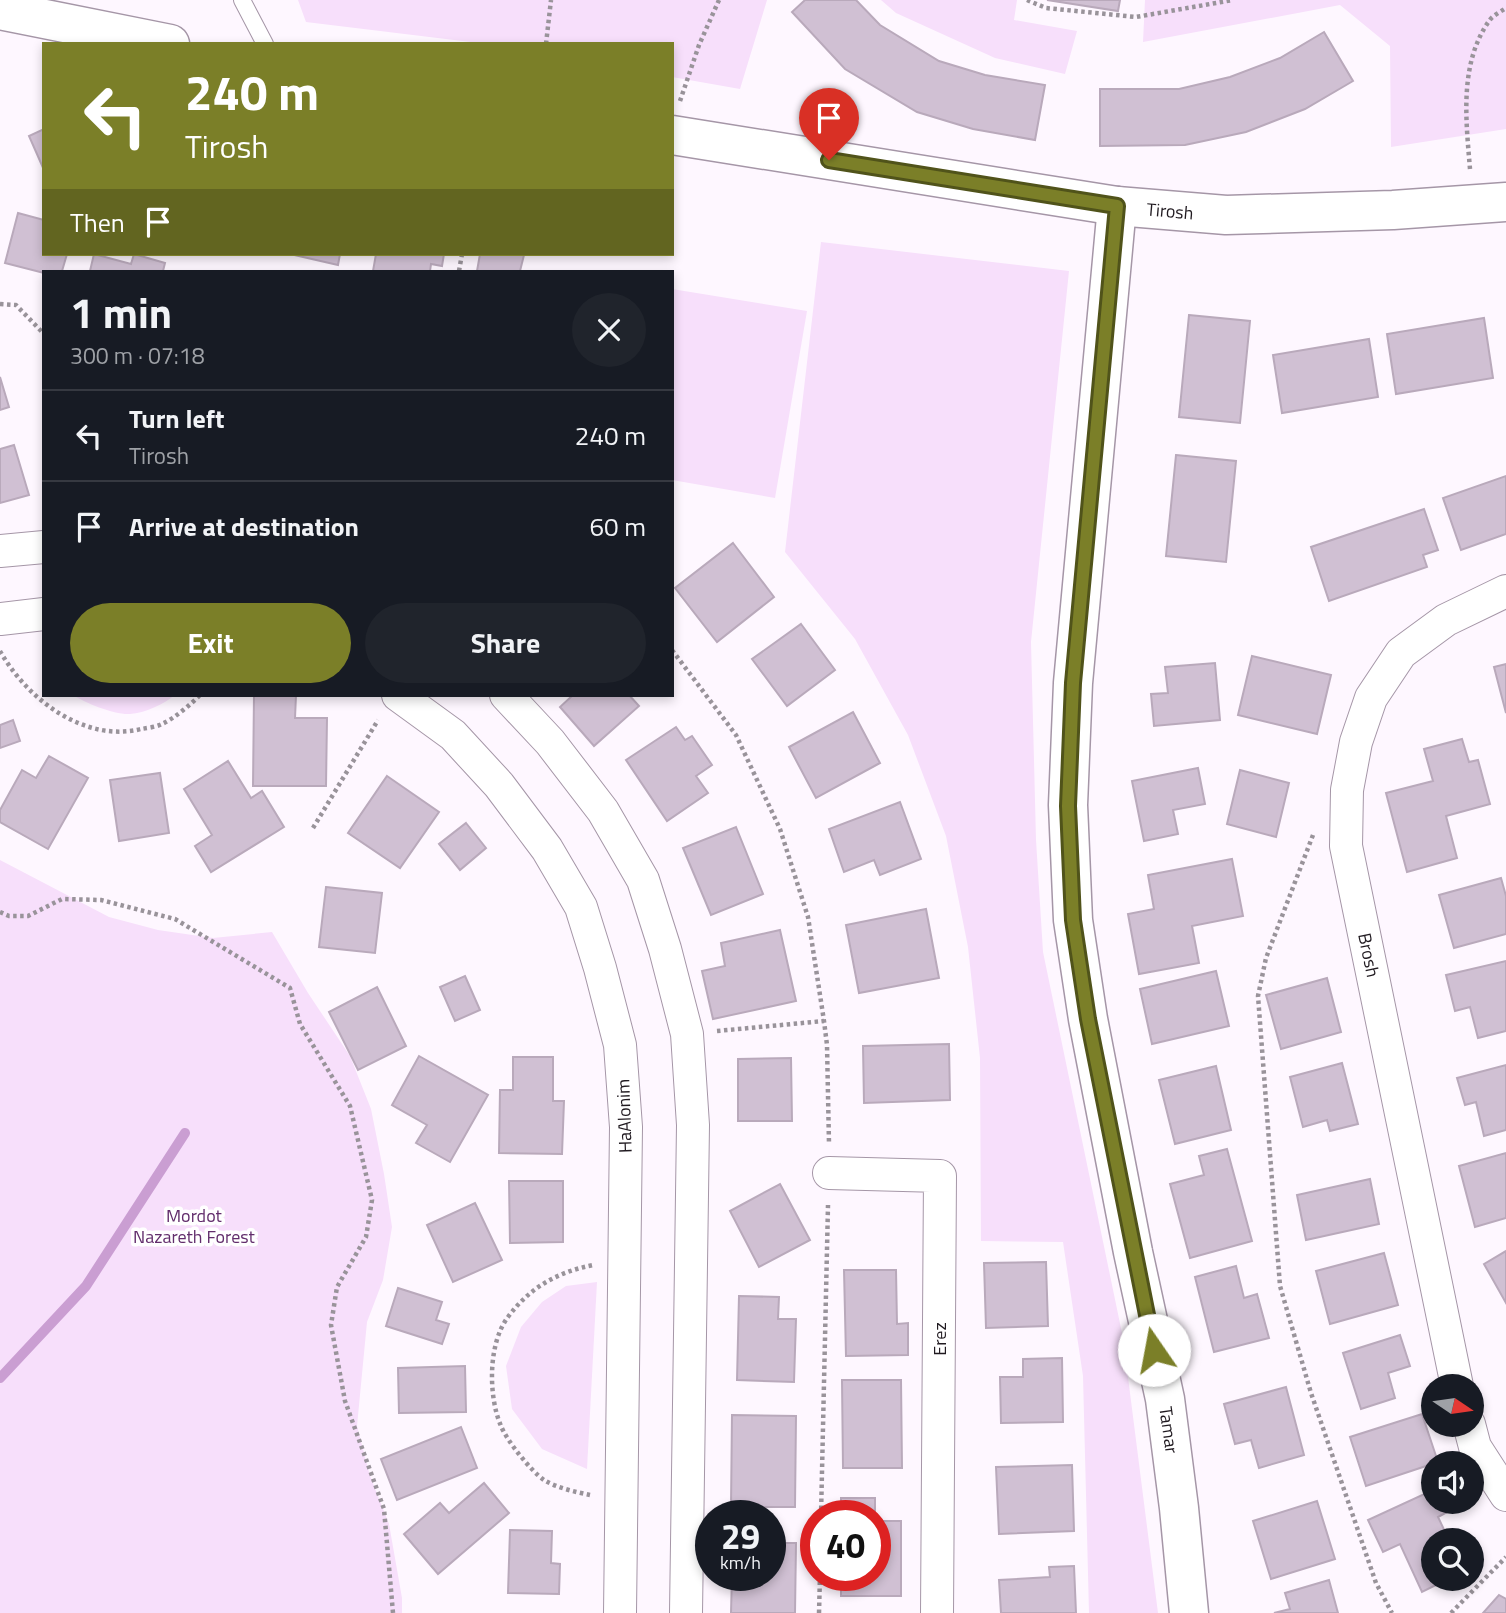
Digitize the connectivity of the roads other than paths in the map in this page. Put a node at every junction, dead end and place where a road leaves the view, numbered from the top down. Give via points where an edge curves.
1 (242, 0) edge
2 (0, 10) edge
3 (160, 42) edge
4 (264, 42) edge
5 (676, 118) edge
6 (1490, 203) edge
7 (1117, 206) junction
8 (42, 547) edge
9 (0, 551) edge
10 (1506, 591) edge
11 (42, 614) edge
12 (0, 619) edge
13 (508, 697) edge
14 (389, 706) edge
15 (829, 1173) road end
16 (1455, 1374) edge
17 (1472, 1437) edge
18 (1506, 1495) edge
19 (620, 1613) edge
20 (686, 1613) edge
21 (937, 1613) edge
22 (1189, 1613) edge

1 - 4 lane
2 - 3 street
5 - 7 street, Tirosh
6 - 7 street, Tirosh via 1226,215
7 - 22 street, Tamar via 1073,683 1068,806 1073,920 1088,1019 1165,1399
8 - 9 street
10 - 16 street, Brosh via 1446,620 1401,653 1371,698 1347,790 1346,846
11 - 12 street
13 - 20 street via 550,741 603,811 643,880 687,1034 693,1125
14 - 19 street, HaAlonim via 453,735 499,785 547,849 581,907 620,1045 626,1127
15 - 21 street, Erez via 940,1176
17 - 18 street

